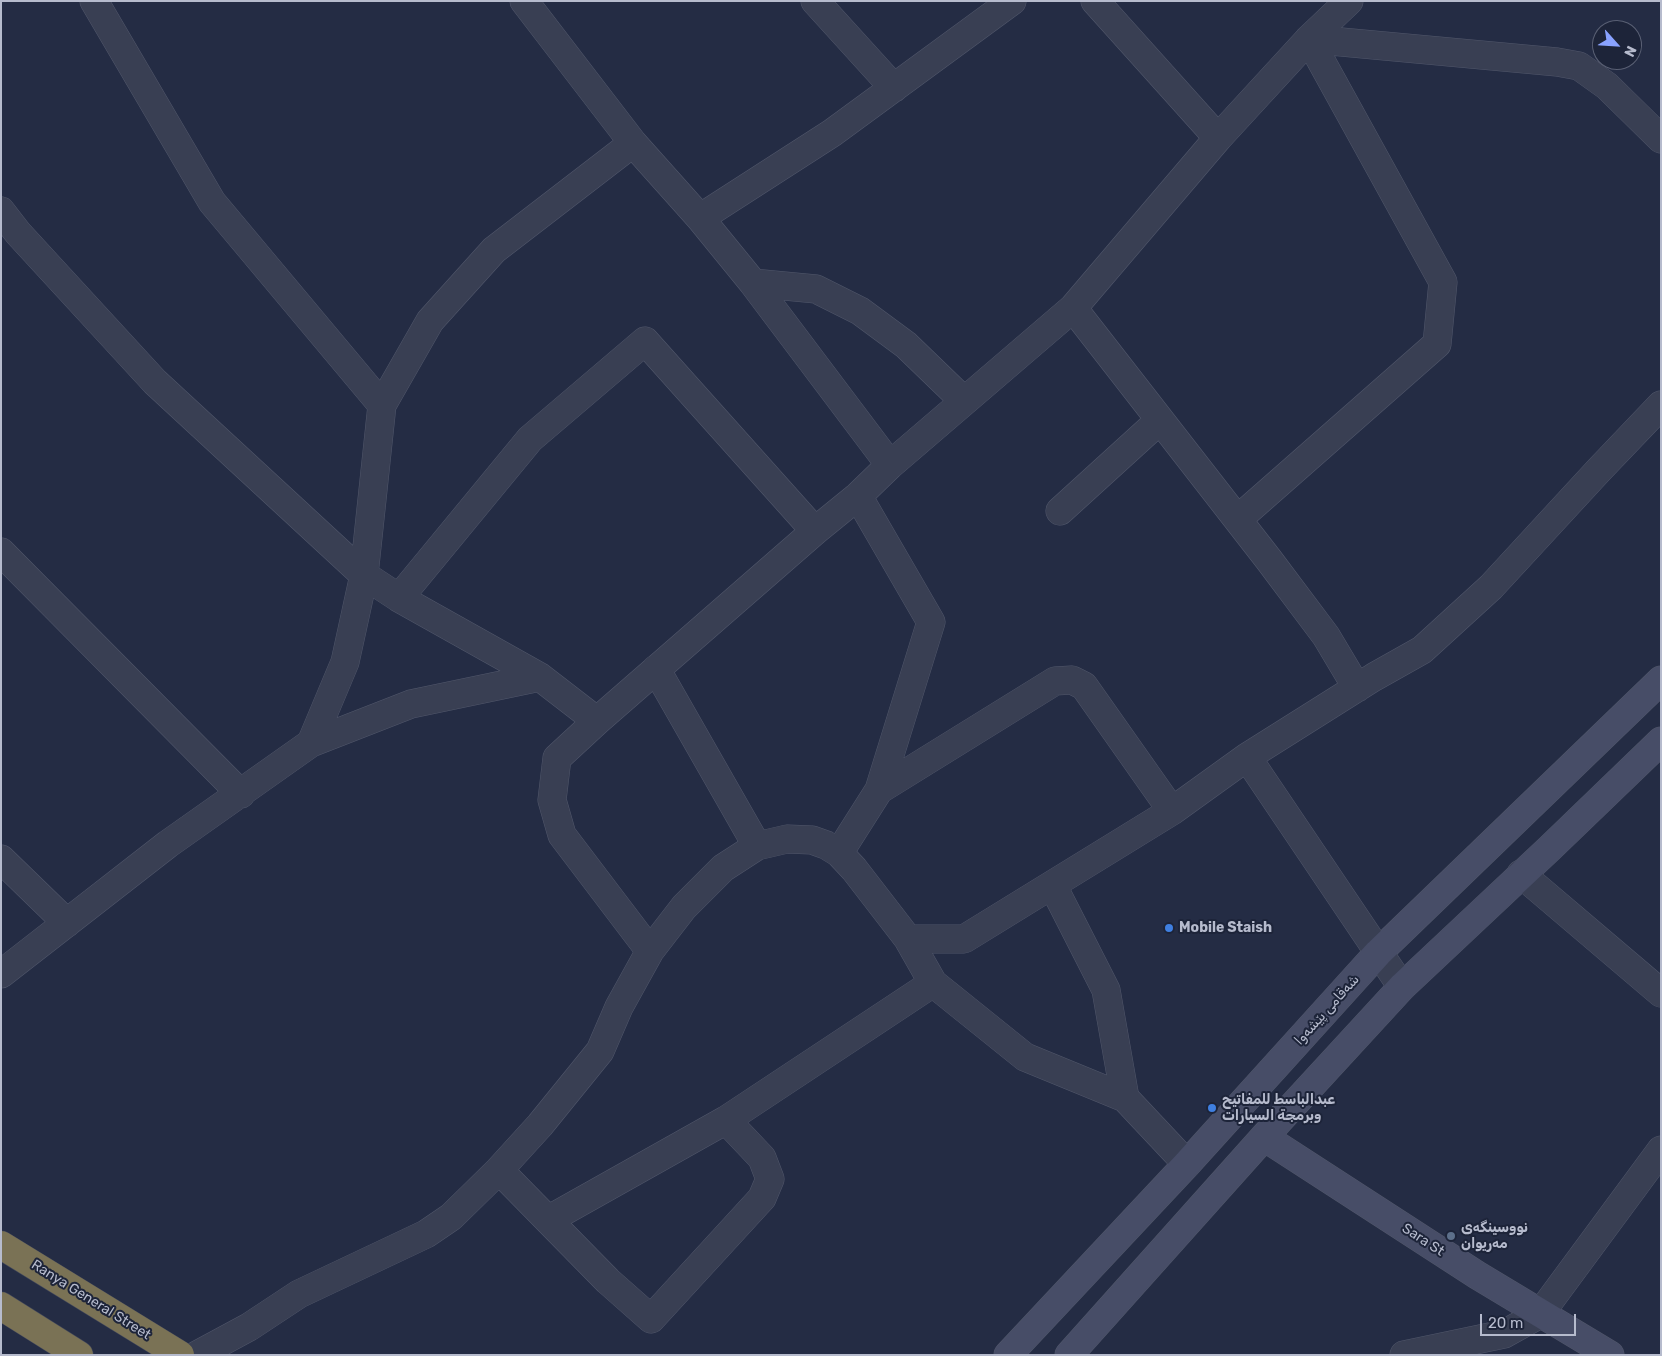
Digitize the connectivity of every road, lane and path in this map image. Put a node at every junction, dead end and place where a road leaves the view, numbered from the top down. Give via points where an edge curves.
1 (94, 1) edge
2 (524, 1) edge
3 (815, 1) edge
4 (1012, 1) edge
5 (1095, 1) edge
6 (1349, 1) edge
7 (1309, 39) junction
8 (894, 88) junction
9 (1218, 138) junction
10 (1661, 140) edge
11 (633, 143) junction
12 (1, 211) edge
13 (700, 218) junction
14 (753, 283) junction
15 (1073, 308) junction
16 (964, 402) junction
17 (1661, 405) edge
18 (382, 406) junction
19 (1160, 420) junction
20 (890, 465) junction
21 (858, 496) junction
22 (1060, 511) dead end
23 (1238, 519) junction
24 (815, 530) junction
25 (1, 552) edge
26 (364, 575) junction
27 (399, 598) junction
28 (656, 669) junction
29 (540, 677) junction
30 (1661, 680) edge
31 (1357, 688) junction
32 (597, 721) junction
33 (1661, 741) edge
34 (311, 742) junction
35 (1247, 757) junction
36 (879, 790) junction
37 (241, 794) junction
38 (1172, 811) junction
39 (757, 846) junction
40 (840, 853) junction
41 (1, 859) edge
42 (1521, 874) junction
43 (1052, 886) junction
44 (67, 923) junction
45 (908, 939) junction
46 (650, 951) junction
47 (1378, 953) junction
48 (1, 974) edge
49 (933, 983) junction
50 (1402, 987) junction
51 (1661, 993) edge
52 (1125, 1098) junction
53 (726, 1120) junction
54 (1264, 1137) junction
55 (1661, 1150) edge
56 (1187, 1164) junction
57 (499, 1170) junction
58 (548, 1220) junction
59 (1, 1245) edge
60 (1, 1306) edge
61 (1540, 1314) junction
62 (79, 1355) edge
63 (180, 1355) edge
64 (197, 1355) edge
65 (1008, 1355) edge
66 (1069, 1355) edge
67 (1404, 1355) edge
68 (1610, 1355) edge

1 - 18 street via 212,202
2 - 11 street
3 - 8 street
4 - 8 street
5 - 9 street
6 - 7 street
7 - 9 street
7 - 10 street via 1579,66 1608,86
7 - 23 street via 1443,282 1437,344
8 - 13 street via 832,133
9 - 15 street
11 - 13 street
11 - 18 street via 494,250 430,320
12 - 26 street via 155,382
13 - 14 street
14 - 16 street via 816,289 860,311 906,344
14 - 20 street
15 - 16 street
15 - 19 street
16 - 20 street
17 - 31 street via 1491,587 1422,650
18 - 26 street
19 - 22 street
19 - 23 street
20 - 21 street
21 - 24 street
21 - 36 street via 931,622
23 - 31 street via 1326,636
24 - 27 street via 645,341 530,439
24 - 28 street
25 - 37 street
26 - 27 street
26 - 34 street via 345,662
27 - 29 street
28 - 32 street
28 - 39 street
29 - 32 street
29 - 34 street via 411,704
30 - 47 main road, شەقامی پێشەوا
31 - 35 street
32 - 46 street via 557,758 552,800 562,835
33 - 42 main road
34 - 37 street
35 - 38 street
35 - 47 street
36 - 38 street via 1055,681 1072,680 1084,686
36 - 40 street
37 - 44 street via 168,844
38 - 43 street
39 - 40 street via 787,839 812,840
39 - 46 street via 724,868 684,907
40 - 45 street
41 - 44 street
42 - 50 main road
42 - 51 street
43 - 45 street via 964,939
43 - 52 street via 1106,990
44 - 48 street
45 - 49 street
46 - 57 street via 619,1007 600,1052
47 - 50 street
47 - 56 main road, شەقامی پێشەوا
49 - 52 street via 1025,1056
49 - 53 street
50 - 54 main road
52 - 56 street
53 - 58 street
53 - 58 street via 762,1158 770,1179 762,1198 651,1319
54 - 61 main road, Sara St
54 - 66 main road
55 - 61 street
56 - 65 main road, شەقامی پێشەوا
57 - 58 street
57 - 64 street via 451,1217 426,1234 299,1294
59 - 63 highway, Ranya General Street
60 - 62 highway
61 - 67 street via 1504,1334
61 - 68 main road, Sara St

